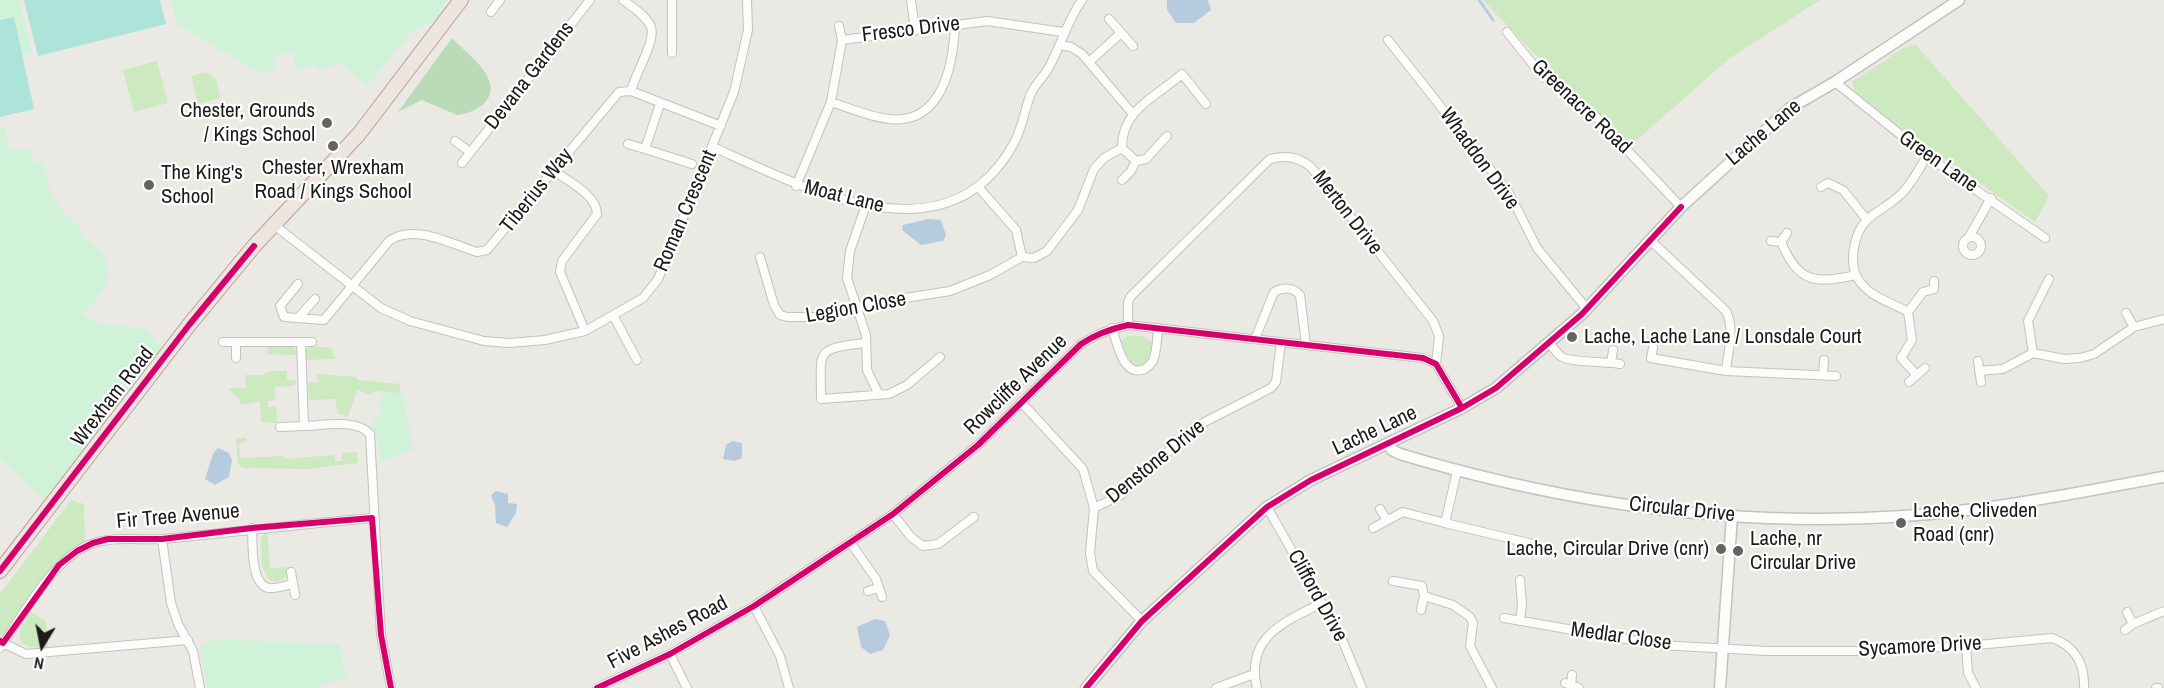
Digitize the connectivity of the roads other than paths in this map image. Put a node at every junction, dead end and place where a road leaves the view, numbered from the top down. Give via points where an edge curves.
1 (461, 0) edge
2 (500, 0) edge
3 (590, 0) edge
4 (623, 0) edge
5 (672, 0) edge
6 (747, 0) edge
7 (911, 0) edge
8 (1082, 0) edge
9 (1959, 0) edge
10 (491, 12) dead end
11 (1109, 19) dead end
12 (838, 26) dead end
13 (955, 26) junction
14 (915, 29) junction
15 (1063, 32) junction
16 (1507, 32) dead end
17 (1121, 33) junction
18 (842, 40) junction
19 (1388, 40) dead end
20 (1060, 45) junction
21 (1133, 46) dead end
22 (672, 53) dead end
23 (1089, 62) junction
24 (1835, 82) junction
25 (631, 91) junction
26 (831, 102) junction
27 (660, 104) junction
28 (1206, 104) dead end
29 (1132, 113) junction
30 (721, 126) junction
31 (1167, 136) dead end
32 (455, 141) dead end
33 (628, 144) dead end
34 (712, 147) junction
35 (1122, 148) junction
36 (645, 149) junction
37 (470, 152) junction
38 (1927, 156) junction
39 (1136, 161) junction
40 (462, 162) dead end
41 (692, 164) dead end
42 (554, 171) junction
43 (1122, 180) dead end
44 (1826, 182) dead end
45 (796, 186) junction
46 (979, 188) junction
47 (1991, 198) junction
48 (866, 205) junction
49 (1681, 207) junction
50 (1868, 220) junction
51 (274, 225) junction
52 (1787, 233) dead end
53 (1969, 237) dead end
54 (2045, 238) dead end
55 (1651, 241) junction
56 (1771, 241) dead end
57 (1781, 242) junction
58 (760, 257) dead end
59 (1022, 257) junction
60 (1856, 275) junction
61 (2049, 279) dead end
62 (298, 284) dead end
63 (353, 285) junction
64 (2035, 285) dead end
65 (2044, 289) junction
66 (315, 298) dead end
67 (1938, 298) dead end
68 (857, 307) junction
69 (1587, 309) junction
70 (1908, 312) junction
71 (2126, 313) dead end
72 (614, 317) junction
73 (298, 318) junction
74 (2164, 319) edge
75 (1128, 325) junction
76 (2134, 327) junction
77 (1112, 328) junction
78 (1158, 328) junction
79 (585, 331) junction
80 (1255, 339) junction
81 (223, 342) dead end
82 (236, 342) junction
83 (301, 342) junction
84 (312, 342) dead end
85 (866, 342) junction
86 (1281, 342) junction
87 (1549, 343) junction
88 (1306, 345) junction
89 (1653, 348) dead end
90 (1613, 350) dead end
91 (2033, 352) junction
92 (940, 357) dead end
93 (236, 358) dead end
94 (637, 360) dead end
95 (1824, 360) dead end
96 (1436, 364) junction
97 (1925, 368) dead end
98 (1726, 371) junction
99 (1823, 375) junction
100 (1917, 375) junction
101 (1836, 376) dead end
102 (1909, 382) dead end
103 (1981, 382) dead end
104 (878, 393) junction
105 (1021, 402) junction
106 (1461, 408) junction
107 (304, 426) junction
108 (280, 427) dead end
109 (1388, 443) junction
110 (1457, 471) junction
111 (2164, 477) edge
112 (1267, 507) junction
113 (1094, 508) junction
114 (1380, 509) dead end
115 (893, 514) junction
116 (1732, 516) junction
117 (974, 517) dead end
118 (372, 518) junction
119 (1386, 520) junction
120 (1445, 523) junction
121 (252, 528) junction
122 (1373, 528) dead end
123 (162, 539) junction
124 (850, 542) junction
125 (1537, 545) dead end
126 (0, 571) edge
127 (291, 572) dead end
128 (1520, 580) dead end
129 (1393, 581) dead end
130 (293, 584) junction
131 (868, 591) dead end
132 (295, 595) dead end
133 (1424, 596) junction
134 (1322, 603) junction
135 (754, 606) junction
136 (1422, 610) dead end
137 (2164, 611) edge
138 (2127, 612) dead end
139 (1504, 618) dead end
140 (1142, 621) junction
141 (1520, 621) junction
142 (2133, 624) junction
143 (2125, 630) dead end
144 (188, 640) junction
145 (2, 645) edge
146 (1966, 646) junction
147 (1723, 648) junction
148 (670, 654) junction
149 (1254, 674) junction
150 (1572, 675) dead end
151 (1571, 686) edge
152 (200, 688) edge
153 (392, 688) edge
154 (597, 688) edge
155 (687, 688) edge
156 (789, 688) edge
157 (1086, 688) edge
158 (1216, 688) edge
159 (1257, 688) edge
160 (1362, 688) edge
161 (1492, 688) edge
162 (1720, 688) edge
163 (1976, 688) edge
164 (2084, 688) edge

1 - 51 highway, Wrexham Road via 359,134
2 - 10 street
3 - 37 street, Devana Gardens
4 - 25 street via 652,28
5 - 22 street
6 - 30 street, Roman Crescent via 748,30 734,92
7 - 14 street
8 - 15 street
9 - 24 street, Lache Lane
11 - 17 street
12 - 18 street
13 - 14 street, Fresco Drive
13 - 15 street, Fresco Drive via 987,21
13 - 26 street via 946,80 936,102 923,111 912,117 887,119
14 - 18 street, Fresco Drive
15 - 20 street
16 - 49 street, Greenacre Road via 1539,72 1595,116
17 - 21 street
17 - 23 street
18 - 26 street, Fresco Drive
19 - 69 street, Whaddon Drive via 1509,192 1538,248
20 - 23 street via 1071,47
20 - 46 street via 1031,93 1015,143
23 - 29 street
24 - 38 street, Green Lane
24 - 49 street, Lache Lane via 1790,108
25 - 27 street
25 - 42 street, Tiberius Way via 614,96
26 - 45 street, Fresco Drive
27 - 30 street
27 - 36 street
28 - 29 street via 1182,74
29 - 35 street via 1123,129
30 - 34 street, Roman Crescent
31 - 39 street via 1146,159
32 - 37 street
33 - 36 street
34 - 45 street, Moat Lane
34 - 72 street, Roman Crescent via 658,279 643,298
35 - 39 street
35 - 59 street, Legion Close via 1094,169 1078,210 1054,243 1034,258
36 - 41 street
37 - 40 street, Devana Gardens
38 - 47 street, Green Lane
38 - 50 street via 1905,190
39 - 43 street
42 - 63 street, Tiberius Way via 487,250 477,252 412,233 398,234
42 - 79 street via 597,206 597,214 562,261 560,272
44 - 50 street via 1843,190
45 - 48 street, Moat Lane
46 - 48 street, Moat Lane via 921,210
46 - 59 street via 1016,230
47 - 53 street
47 - 54 street, Green Lane
48 - 68 street via 847,264 849,289
49 - 55 street, Lache Lane
50 - 60 street via 1854,249
51 - 63 street, Roman Crescent
51 - 126 highway, Wrexham Road via 189,325
52 - 57 street
55 - 69 street, Lache Lane
55 - 98 street via 1726,311 1731,331
56 - 57 street
57 - 60 street via 1804,276 1828,281
58 - 68 street, Legion Close via 780,315 796,319 816,317
59 - 68 street, Legion Close via 950,291
60 - 70 street via 1870,292
61 - 65 street
62 - 73 street via 280,306 284,317
63 - 73 street via 324,320
63 - 79 street, Roman Crescent via 381,308 410,321 484,341 545,340
64 - 65 street
65 - 91 street via 2028,321
66 - 73 street
67 - 70 street via 1934,285 1923,292
68 - 85 street
69 - 87 street, Lache Lane
70 - 100 street via 1912,340 1899,360
71 - 76 street
72 - 79 street, Roman Crescent
72 - 94 street
74 - 76 street
75 - 77 street, Rowcliffe Avenue
75 - 78 street, Rowcliffe Avenue
75 - 96 street, Merton Drive via 1131,296 1270,159 1292,157 1311,167 1432,321 1438,336
76 - 91 street via 2094,354 2080,358 2064,359
77 - 78 street via 1125,363 1138,371 1154,359
77 - 105 street, Rowcliffe Avenue via 1081,344
78 - 80 street, Rowcliffe Avenue
80 - 86 street, Rowcliffe Avenue
80 - 88 street via 1268,301 1274,292 1287,288 1300,295
81 - 82 street
82 - 83 street
82 - 93 street
83 - 84 street
83 - 107 street
85 - 104 street via 867,370
85 - 104 street via 825,351 821,358 821,399
86 - 88 street, Rowcliffe Avenue
86 - 113 street, Denstone Drive via 1276,382 1271,388 1195,427 1121,495
87 - 90 street via 1561,357 1571,361 1616,363
87 - 106 street, Lache Lane via 1496,388
88 - 96 street, Rowcliffe Avenue via 1423,358
89 - 98 street via 1651,358
91 - 103 street via 2002,369 1979,366
92 - 104 street via 907,385 889,394
95 - 99 street
96 - 106 street
97 - 100 street
98 - 99 street
99 - 101 street
100 - 102 street
105 - 113 street via 1083,469
105 - 115 street, Rowcliffe Avenue via 978,445
106 - 109 street, Lache Lane
107 - 108 street
107 - 118 street via 347,425 370,434
109 - 110 street, Circular Drive via 1400,454
109 - 112 street, Lache Lane via 1311,480
110 - 116 street, Circular Drive via 1582,499
110 - 120 street
111 - 116 street, Circular Drive via 1976,509 1879,517
112 - 134 street, Clifford Drive
112 - 140 street, Lache Lane
113 - 140 street via 1090,554 1093,570
114 - 119 street
115 - 117 street via 923,546 938,544
115 - 124 street, Rowcliffe Avenue
116 - 147 street
118 - 121 street, Fir Tree Avenue
118 - 153 street via 381,634
119 - 120 street via 1403,513
119 - 122 street
120 - 125 street
121 - 123 street, Fir Tree Avenue
121 - 130 street via 255,574 261,584 269,588
123 - 144 street via 171,603
123 - 145 street, Fir Tree Avenue via 108,539 77,551 59,565
124 - 131 street via 880,592
124 - 135 street, Rowcliffe Avenue
127 - 130 street
128 - 141 street
129 - 133 street via 1422,586
130 - 132 street
133 - 136 street
133 - 161 street via 1453,605 1470,617 1470,646
134 - 149 street via 1268,634 1257,655
134 - 160 street, Clifford Drive
135 - 148 street, Five Ashes Road
135 - 156 street via 780,656
137 - 142 street
138 - 142 street
139 - 141 street, Medlar Close
140 - 157 street, Lache Lane
141 - 147 street, Medlar Close via 1660,645
142 - 143 street
144 - 145 street via 26,654
144 - 152 street
146 - 147 street, Sycamore Drive via 1822,651
146 - 163 street via 1968,673
146 - 164 street, Sycamore Drive via 2040,638 2058,640 2080,662
147 - 162 street
148 - 154 street, Five Ashes Road
148 - 155 street
149 - 158 street
149 - 159 street
150 - 151 street

